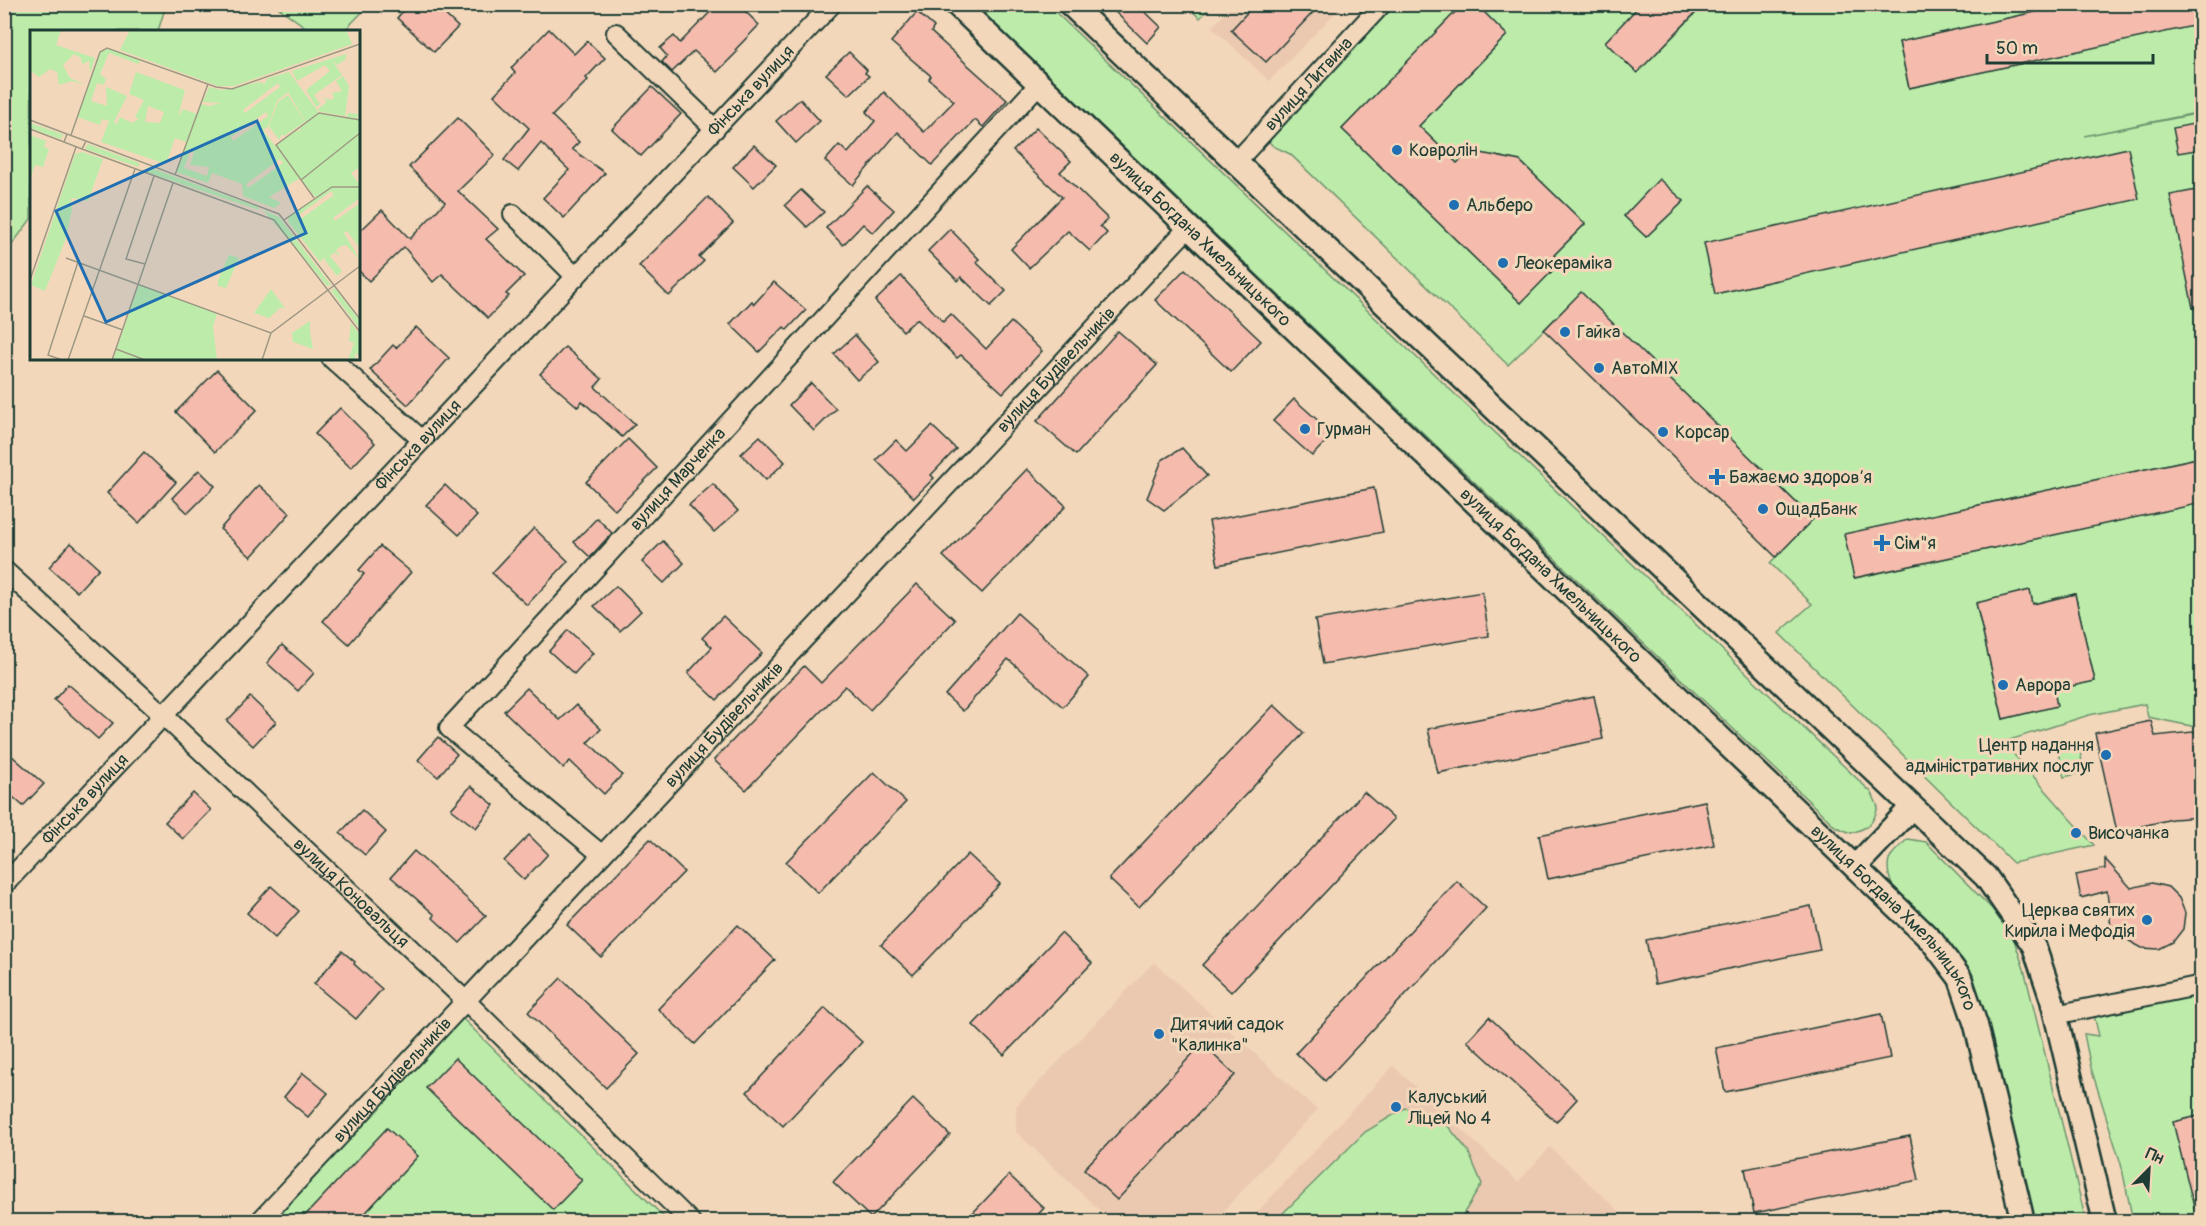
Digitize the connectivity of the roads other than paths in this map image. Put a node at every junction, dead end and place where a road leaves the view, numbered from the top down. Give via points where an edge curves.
1 (832, 4) edge
2 (956, 4) edge
3 (1070, 4) edge
4 (1382, 4) edge
5 (616, 33) dead end
6 (1039, 84) junction
7 (715, 129) junction
8 (1235, 163) junction
9 (513, 214) dead end
10 (1189, 228) junction
11 (576, 277) junction
12 (333, 360) edge
13 (422, 440) junction
14 (4, 570) edge
15 (163, 715) junction
16 (1912, 807) junction
17 (602, 855) junction
18 (1855, 867) junction
19 (4, 885) edge
20 (2202, 985) edge
21 (466, 1001) junction
22 (2055, 1015) junction
23 (259, 1221) edge
24 (691, 1221) edge
25 (2023, 1221) edge
26 (2105, 1221) edge

1 - 7 street, Фінська вулиця
2 - 6 street, вулиця Богдана Хмельницького
3 - 8 street
4 - 8 street, вулиця Литвина
5 - 7 street
6 - 10 street, вулиця Богдана Хмельницького
6 - 17 street, вулиця Марченка via 449,728
7 - 11 street, Фінська вулиця
8 - 16 street
9 - 11 street
10 - 17 street, вулиця Будівельників
10 - 18 street, вулиця Богдана Хмельницького
11 - 13 street, Фінська вулиця
12 - 13 street
13 - 15 street, Фінська вулиця
14 - 15 street, вулиця Коновальця
15 - 19 street, Фінська вулиця
15 - 21 street, вулиця Коновальця
16 - 18 street
16 - 22 street via 1986,877 2034,946
17 - 21 street, вулиця Будівельників
18 - 25 street, вулиця Богдана Хмельницького via 1932,941 1960,978 1976,1025
20 - 22 street
21 - 23 street, вулиця Будівельників
21 - 24 street, вулиця Коновальця
22 - 26 street

